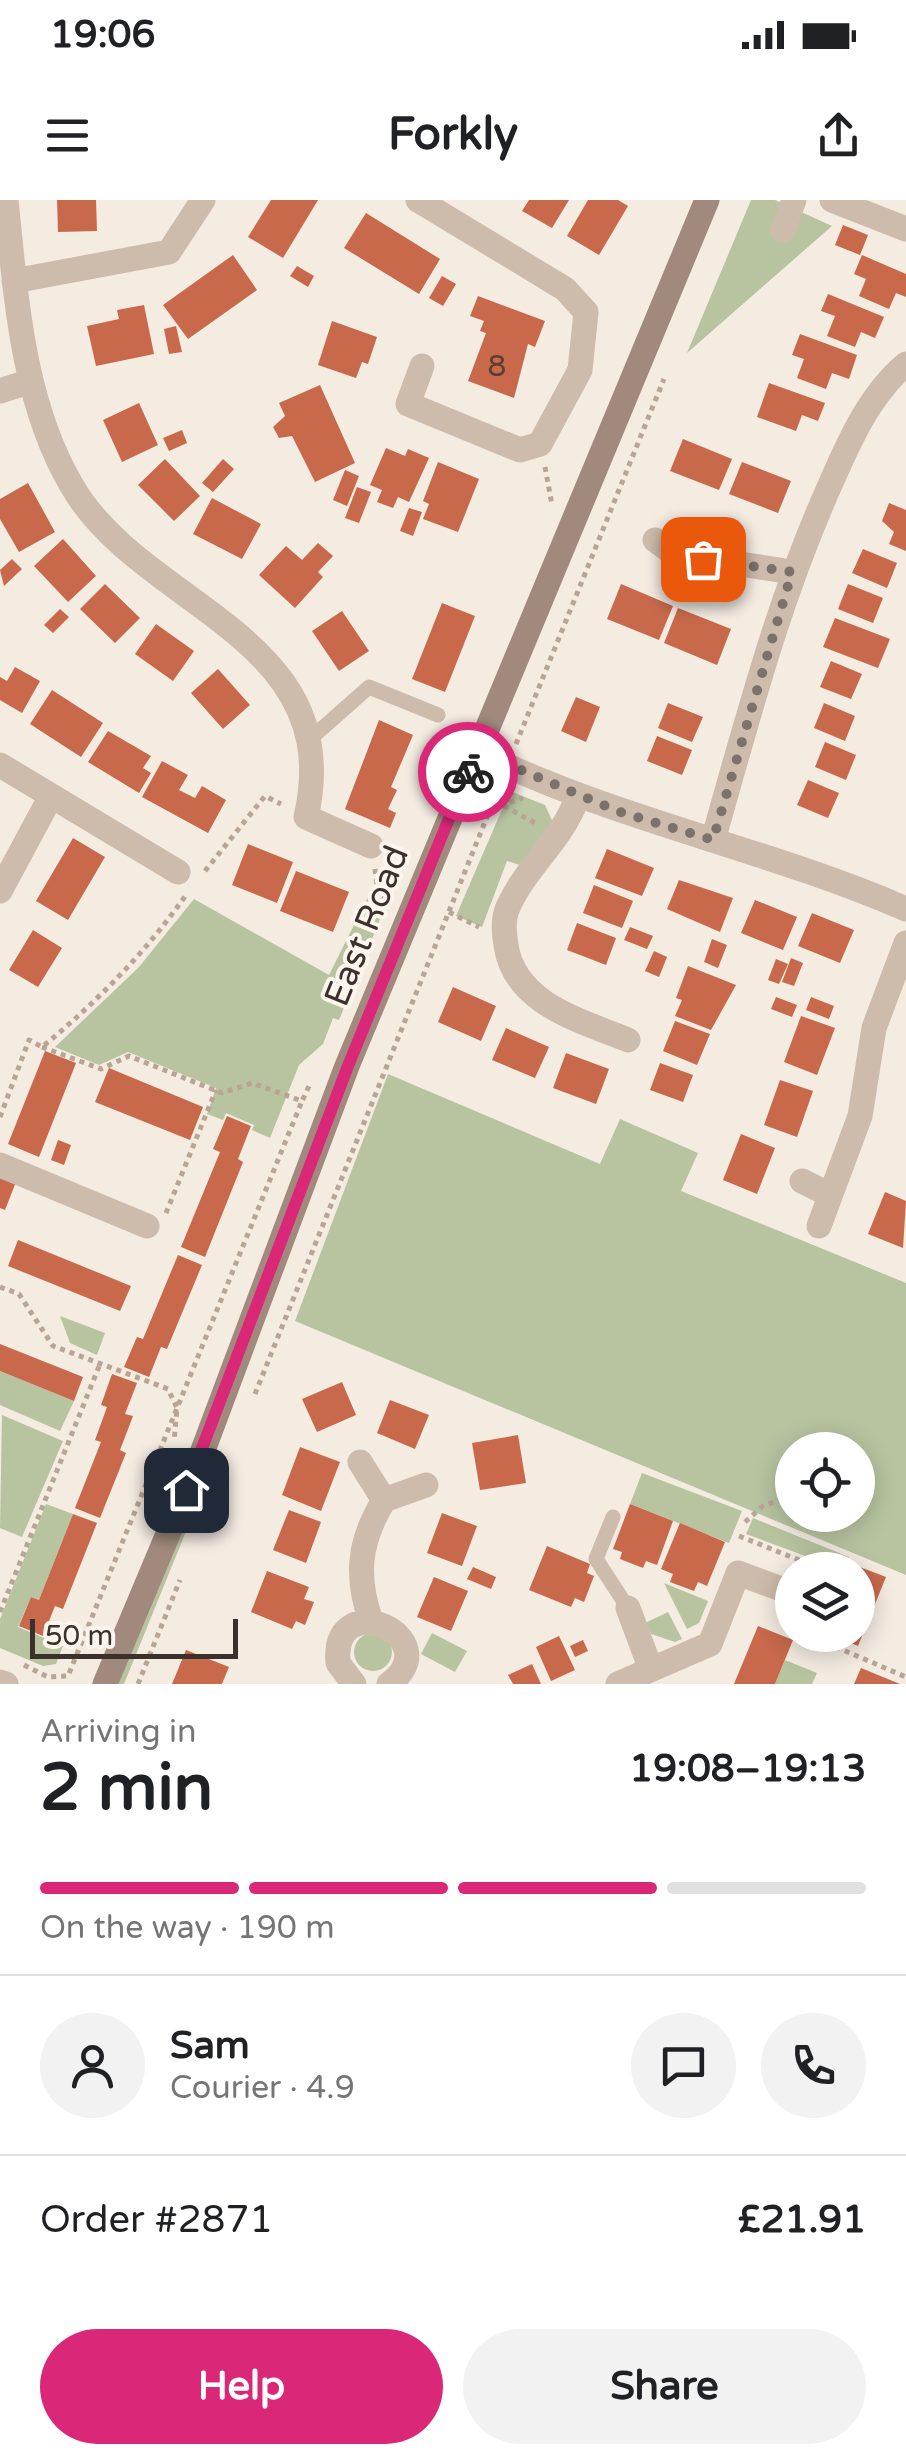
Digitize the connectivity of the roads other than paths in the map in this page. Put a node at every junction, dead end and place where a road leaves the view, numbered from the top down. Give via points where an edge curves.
1 (6, 200) edge
2 (203, 200) edge
3 (418, 200) edge
4 (707, 200) edge
5 (794, 200) edge
6 (832, 200) edge
7 (782, 230) dead end
8 (906, 230) edge
9 (14, 282) junction
10 (906, 364) edge
11 (422, 366) dead end
12 (30, 381) junction
13 (0, 391) edge
14 (655, 540) dead end
15 (792, 572) junction
16 (438, 715) dead end
17 (309, 740) junction
18 (476, 751) junction
19 (0, 765) edge
20 (51, 796) junction
21 (578, 796) junction
22 (713, 840) junction
23 (372, 846) road end
24 (192, 877) road end
25 (0, 890) edge
26 (906, 909) edge
27 (906, 942) edge
28 (628, 1040) dead end
29 (0, 1165) edge
30 (802, 1181) dead end
31 (830, 1196) junction
32 (147, 1226) road end
33 (819, 1226) dead end
34 (360, 1462) dead end
35 (426, 1485) dead end
36 (384, 1500) junction
37 (613, 1517) dead end
38 (775, 1587) edge
39 (628, 1608) joint
40 (372, 1621) junction
41 (650, 1667) junction
42 (396, 1677) edge
43 (348, 1683) edge
44 (105, 1684) edge
45 (425, 1684) edge
46 (618, 1684) edge

1 - 9 street
2 - 9 street via 169,252
3 - 11 street via 565,289 586,312 580,370 540,444 520,450 408,404
4 - 18 street, East Road
5 - 7 street
6 - 8 street
9 - 12 street
10 - 15 street via 866,409
12 - 13 street
12 - 17 street via 72,488 120,545 261,654 306,722
14 - 15 street via 674,554
15 - 22 street
16 - 17 lane via 368,687
17 - 23 street via 315,777 306,817
18 - 21 street
18 - 44 street, East Road
19 - 20 street
20 - 24 street
20 - 25 street
21 - 22 street
21 - 28 street via 567,828 506,910 508,959 525,989
22 - 26 street
27 - 31 street via 874,1028 860,1116
29 - 32 street
30 - 31 street
31 - 33 street
34 - 36 street
35 - 36 street
36 - 40 street via 366,1528 361,1556 360,1591
37 - 39 lane via 596,1558
38 - 41 street via 738,1573 710,1644
39 - 41 street
40 - 42 street via 401,1638 406,1660
40 - 43 street via 352,1627 340,1642 338,1663
41 - 46 street
42 - 45 street

